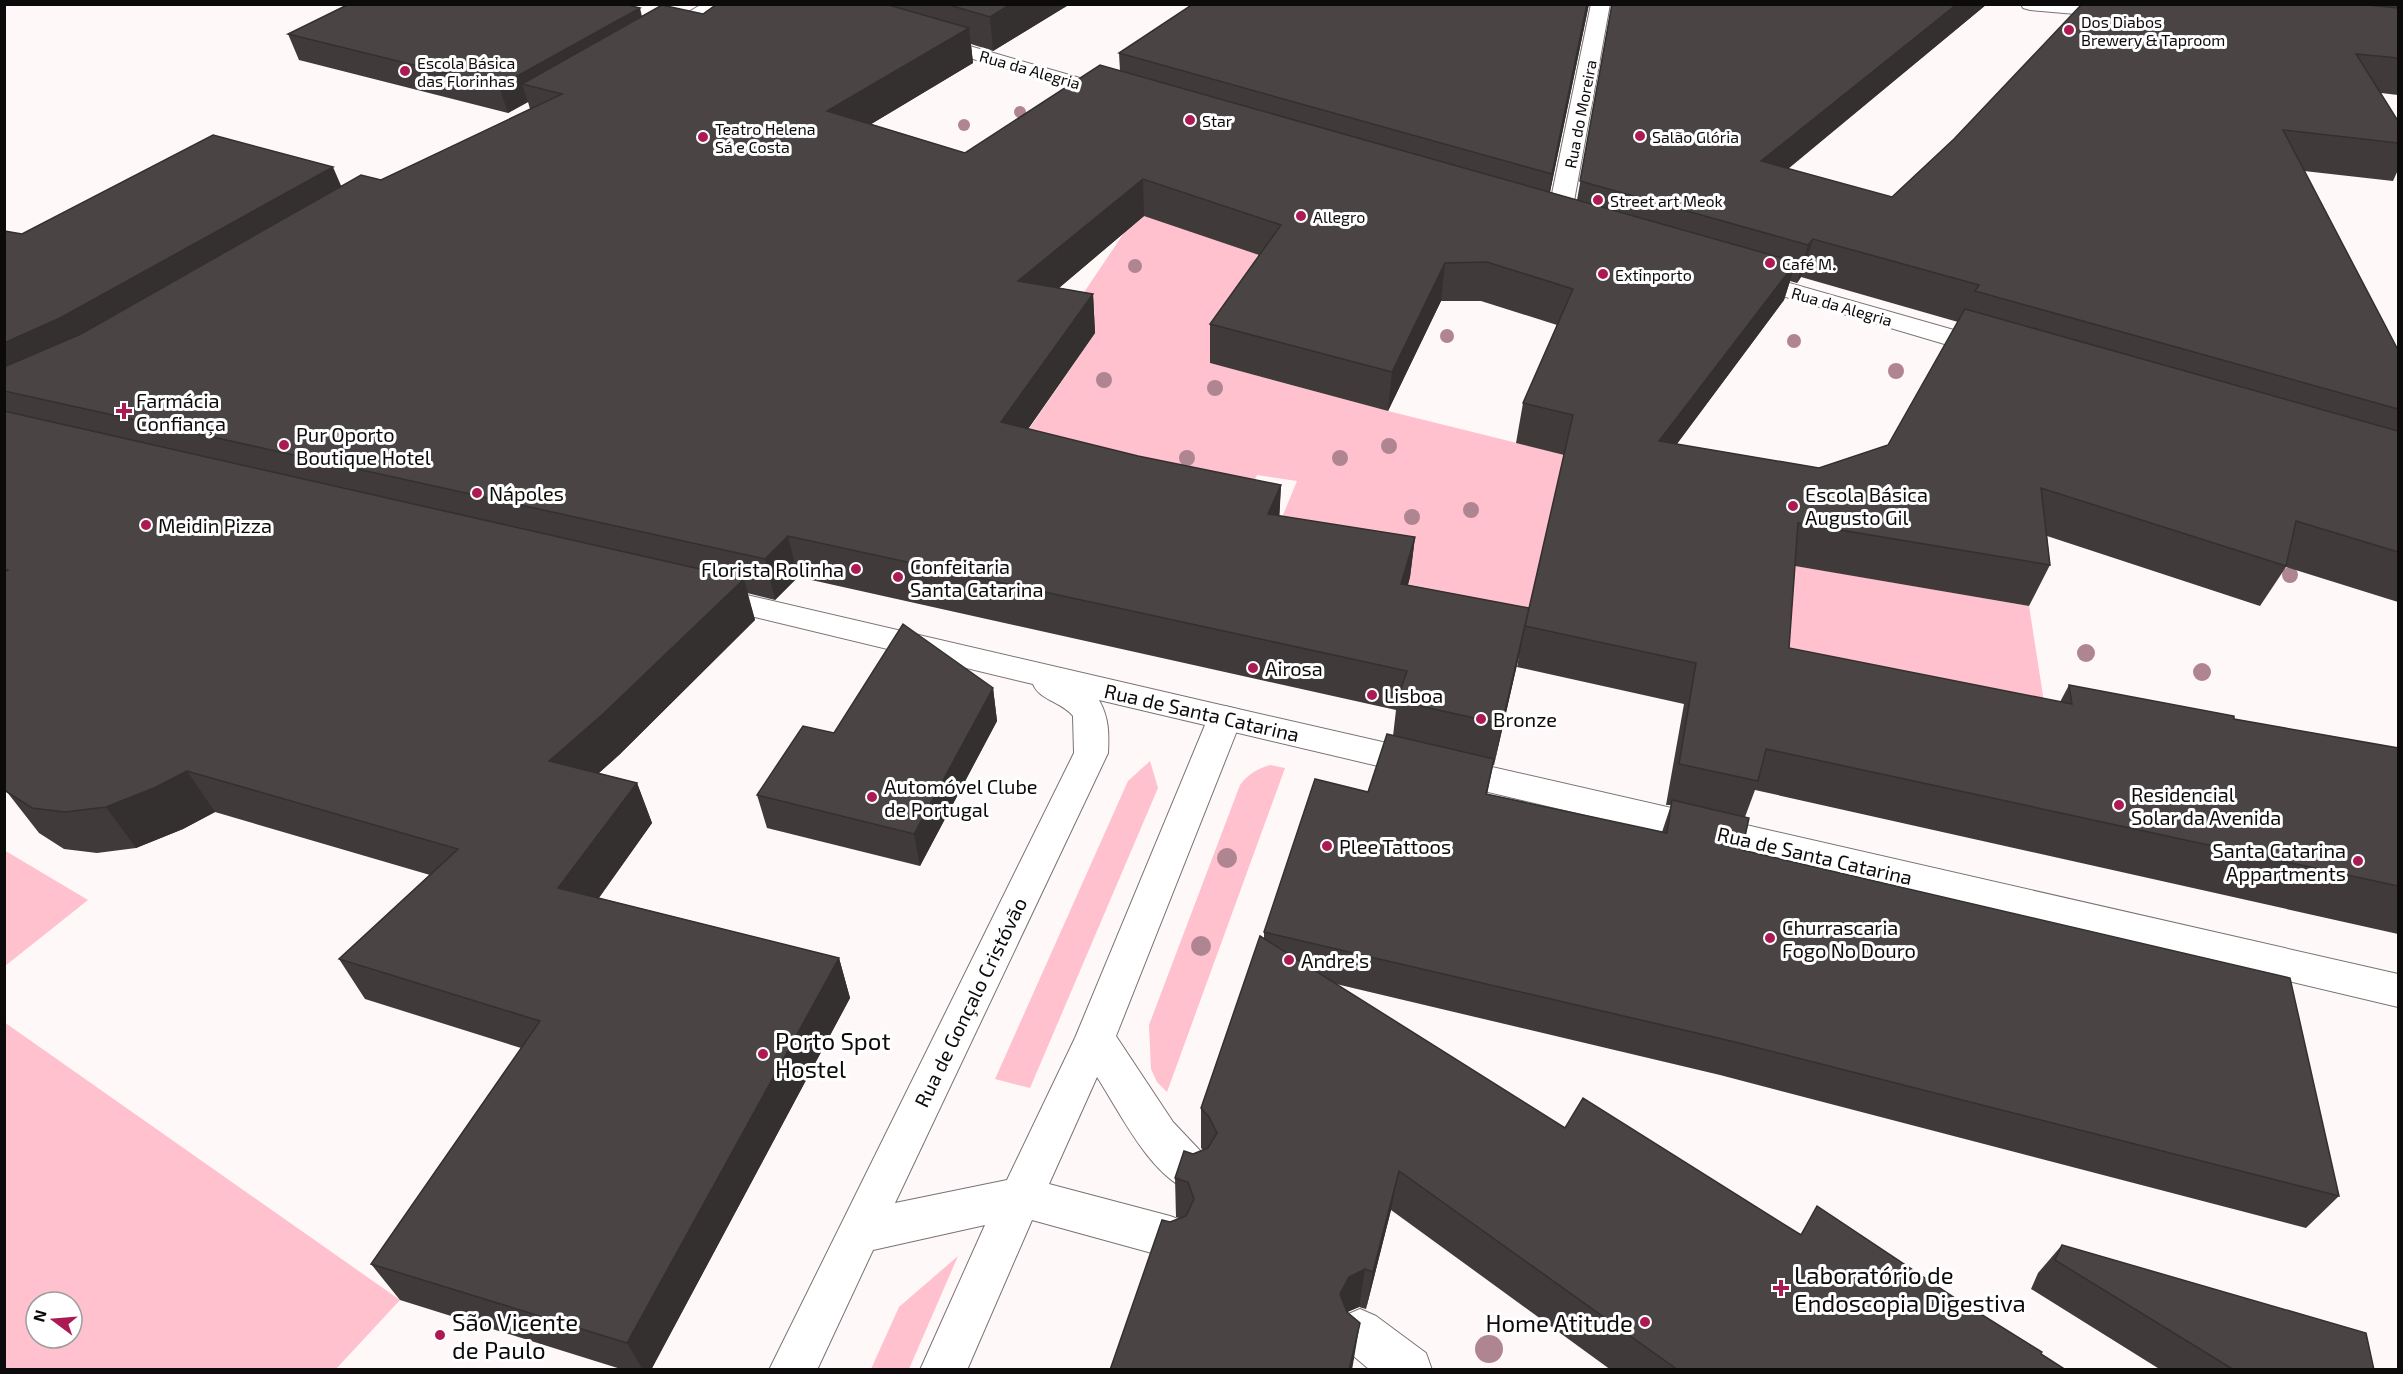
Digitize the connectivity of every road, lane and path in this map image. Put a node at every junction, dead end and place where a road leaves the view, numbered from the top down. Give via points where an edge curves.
1 (716, 4) edge
2 (1601, 4) edge
3 (2030, 4) edge
4 (2137, 13) edge
5 (910, 34) edge
6 (637, 50) edge
7 (1135, 100) edge
8 (1559, 224) edge
9 (1719, 270) edge
10 (2019, 357) edge
11 (686, 591) edge
12 (1013, 667) junction
13 (1225, 718) junction
14 (2398, 991) edge
15 (1095, 1038) junction
16 (1192, 1172) edge
17 (1021, 1197) junction
18 (859, 1232) junction
19 (1170, 1237) edge
20 (1360, 1332) edge
21 (792, 1370) edge
22 (943, 1370) edge
23 (1409, 1370) edge

1 - 6 main road
2 - 8 main road, Rua do Moreira
3 - 4 main road
5 - 7 main road, Rua da Alegria
9 - 10 main road, Rua da Alegria
11 - 12 main road, Rua de Santa Catarina
12 - 13 main road, Rua de Santa Catarina
12 - 18 main road, Rua de Gonçalo Cristóvão via 1083,702 1094,723 1090,753
13 - 14 main road, Rua de Santa Catarina
13 - 15 main road
15 - 16 main road via 1158,1136
15 - 17 main road
17 - 18 main road
17 - 19 main road
17 - 22 main road
18 - 21 main road, Rua de Gonçalo Cristóvão
20 - 23 main road

